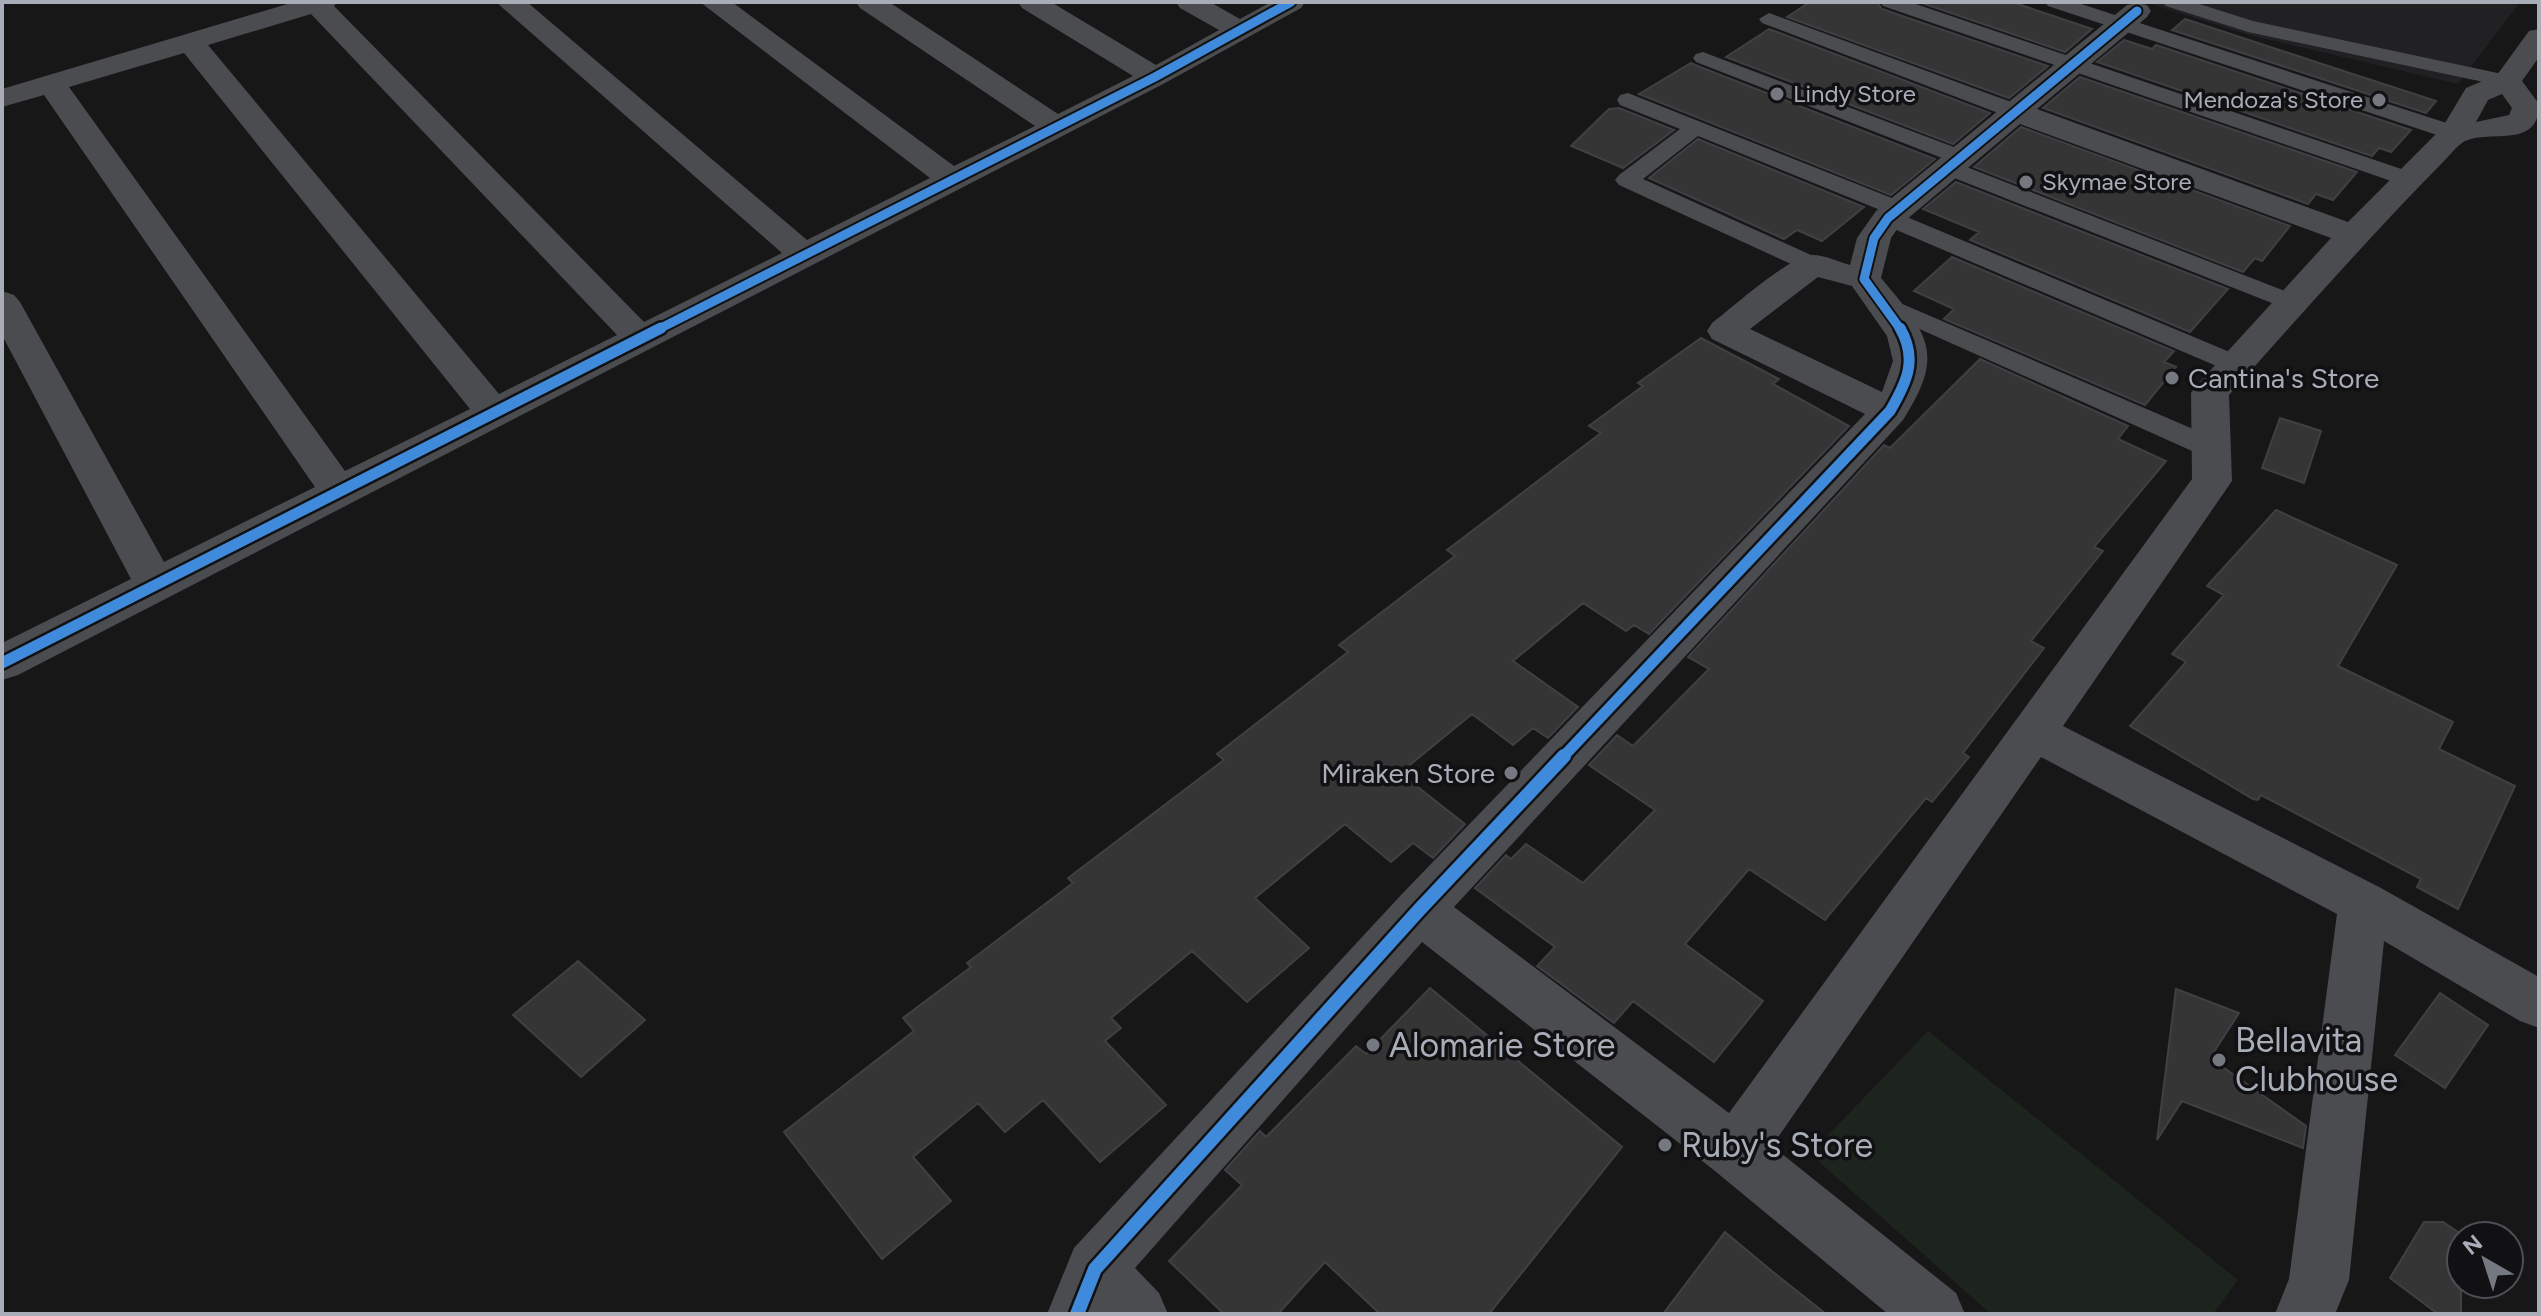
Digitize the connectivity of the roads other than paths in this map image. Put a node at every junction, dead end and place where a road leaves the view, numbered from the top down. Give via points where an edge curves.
1 (510, 2) edge
2 (714, 2) edge
3 (870, 2) edge
4 (1032, 2) edge
5 (1190, 2) edge
6 (1291, 2) edge
7 (1890, 2) edge
8 (2055, 2) edge
9 (320, 3) edge
10 (2144, 12) edge
11 (1769, 19) dead end
12 (1241, 31) junction
13 (2539, 37) edge
14 (190, 42) junction
15 (1703, 58) dead end
16 (2072, 64) junction
17 (1155, 77) junction
18 (2507, 81) junction
19 (51, 83) junction
20 (2, 98) edge
21 (1628, 100) dead end
22 (2014, 111) junction
23 (1057, 127) junction
24 (1696, 127) junction
25 (2454, 133) junction
26 (1953, 162) junction
27 (2408, 179) junction
28 (952, 180) junction
29 (1893, 214) junction
30 (2353, 235) junction
31 (805, 255) junction
32 (1813, 265) junction
33 (1875, 292) junction
34 (2, 302) edge
35 (2291, 302) junction
36 (641, 339) junction
37 (2235, 364) junction
38 (1890, 411) junction
39 (494, 413) junction
40 (2211, 448) junction
41 (339, 492) junction
42 (155, 585) junction
43 (2, 663) edge
44 (2034, 732) junction
45 (2363, 903) junction
46 (1419, 910) junction
47 (2539, 1004) edge
48 (1735, 1152) junction
49 (1086, 1291) edge
50 (1138, 1314) edge
51 (1935, 1314) edge
52 (2305, 1314) edge

1 - 31 street
2 - 28 street
3 - 23 street
4 - 17 street
5 - 12 street
6 - 12 street
7 - 16 lane
8 - 10 lane
9 - 14 street
9 - 36 street
10 - 16 street
10 - 18 lane via 2248,26
10 - 25 lane
11 - 22 lane
12 - 17 street
13 - 18 street
14 - 19 street
14 - 39 street
15 - 26 lane
16 - 22 street
16 - 27 lane
17 - 23 street
18 - 25 street via 2477,94
18 - 25 street via 2527,108 2521,121
19 - 20 street
19 - 41 street
21 - 24 lane
22 - 26 street
22 - 30 street
23 - 28 street
24 - 29 lane
24 - 32 lane via 1627,180
25 - 27 street
26 - 29 street
26 - 35 lane
27 - 30 street
28 - 31 street
29 - 33 street via 1874,238
29 - 37 lane
30 - 35 street
31 - 36 street
32 - 33 street
32 - 38 street via 1725,331
33 - 38 street via 1911,352 1908,381
33 - 40 lane
34 - 42 street
35 - 37 street
36 - 39 street
37 - 40 street via 2210,393
38 - 46 street
39 - 41 street
40 - 44 street via 2212,481
41 - 42 street
42 - 43 street
44 - 45 street
44 - 48 street
45 - 47 street
45 - 52 street via 2319,1280
46 - 48 street
46 - 49 street
48 - 51 street
49 - 50 street

